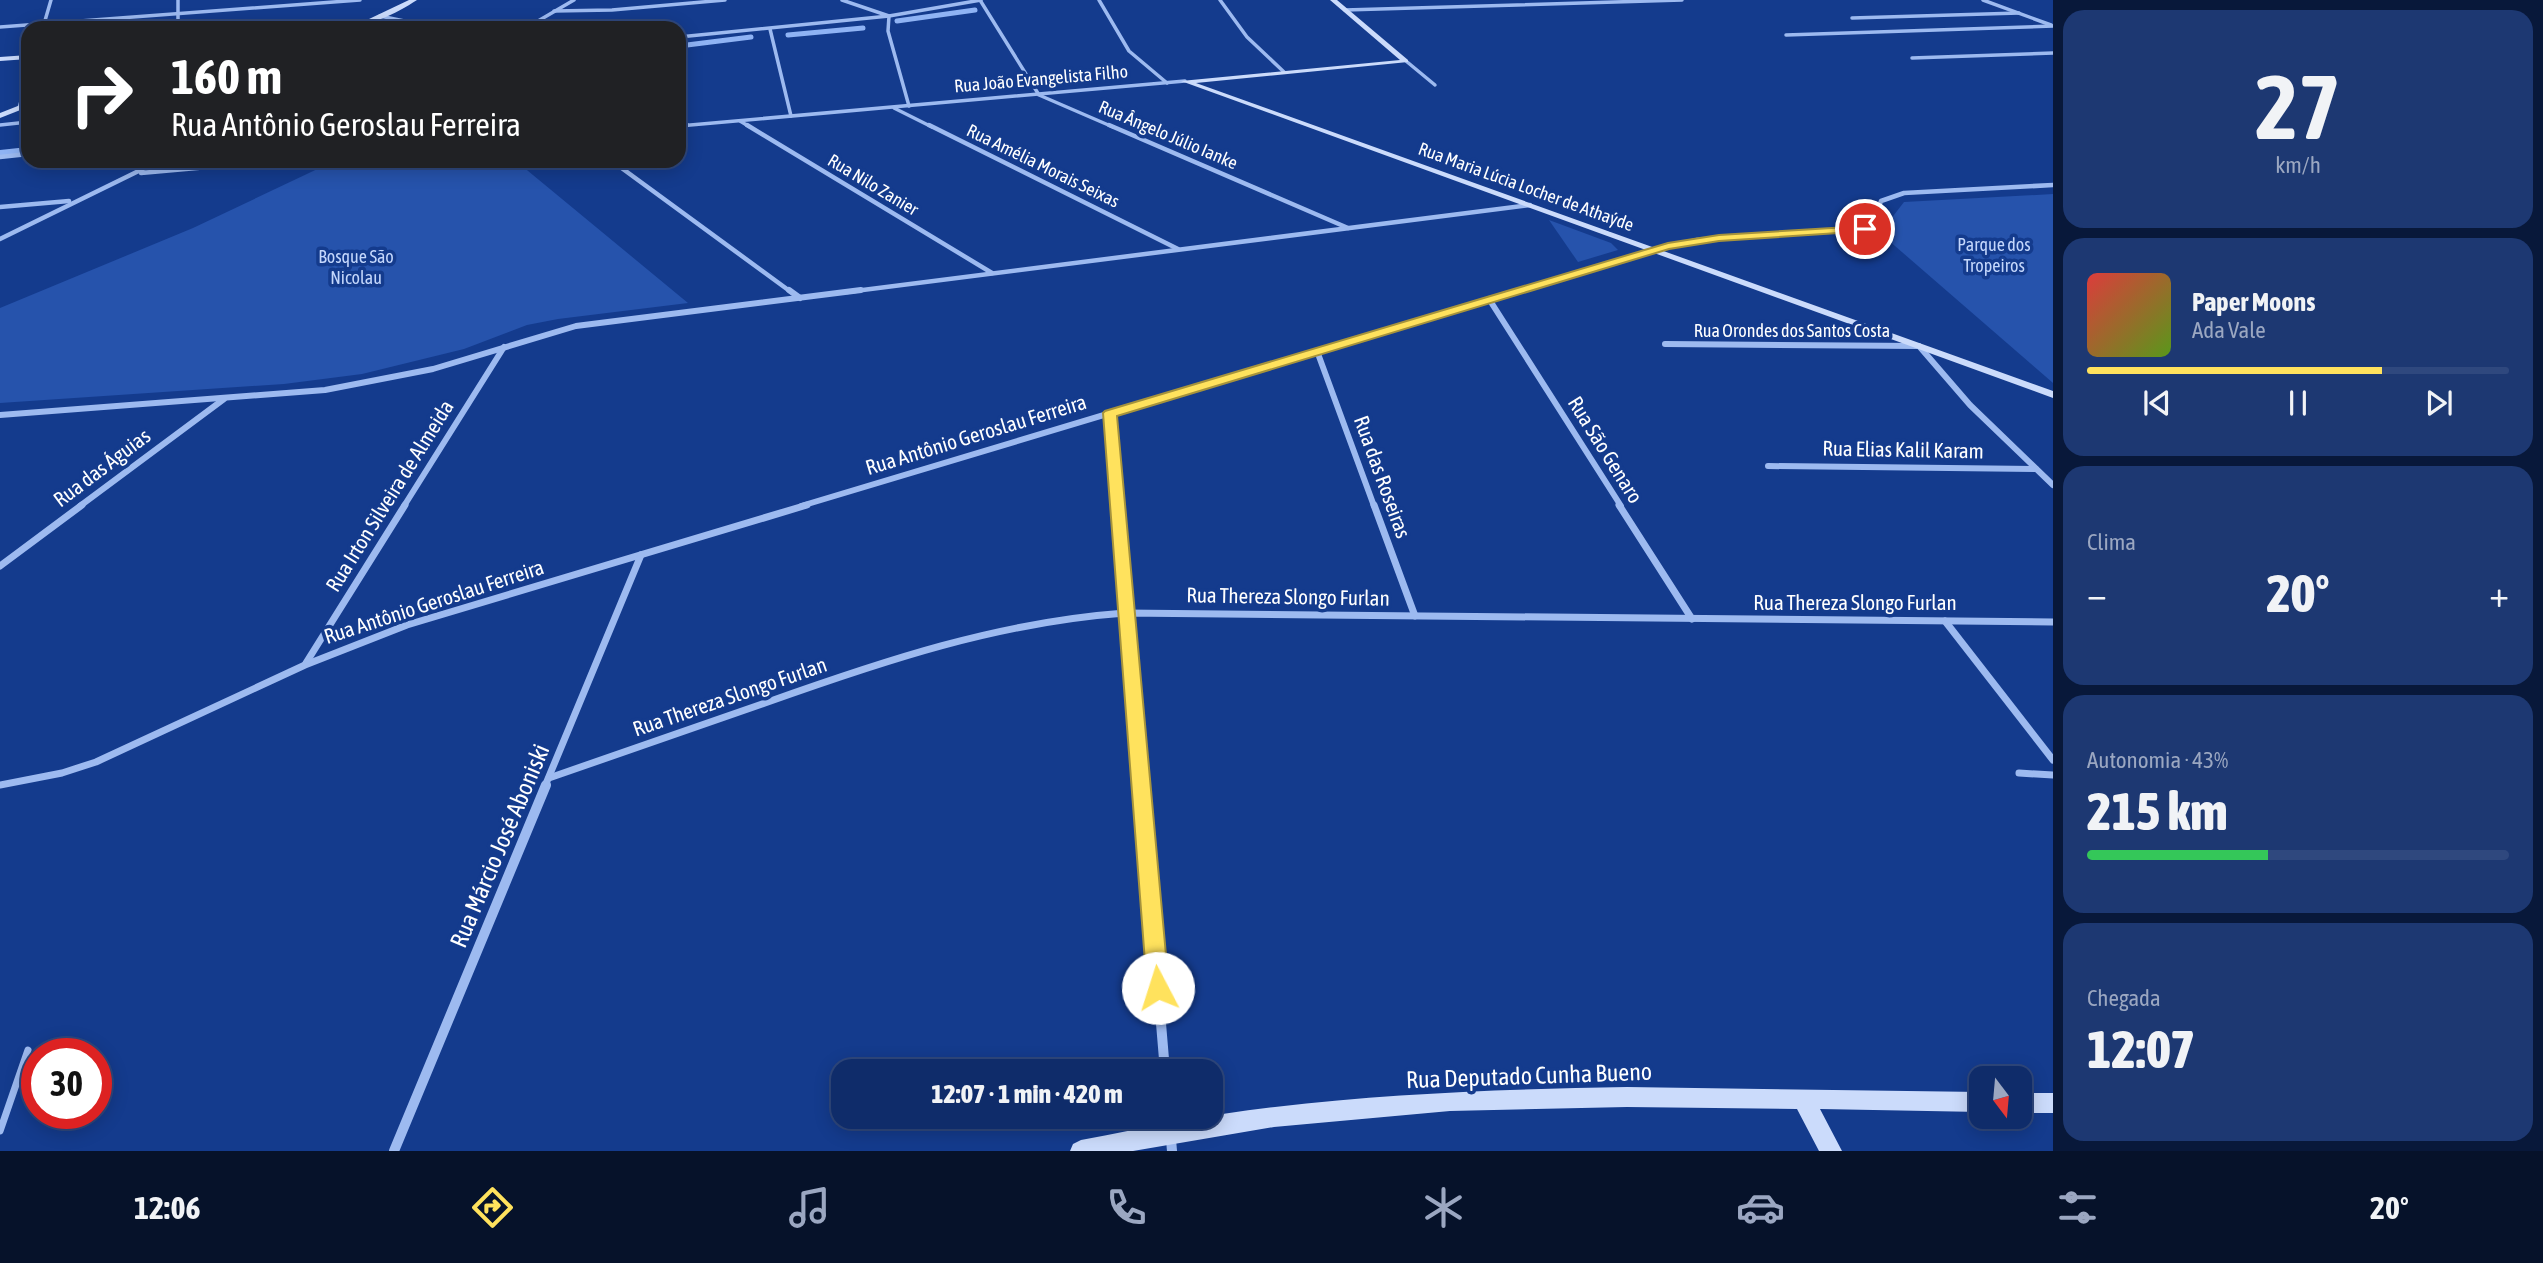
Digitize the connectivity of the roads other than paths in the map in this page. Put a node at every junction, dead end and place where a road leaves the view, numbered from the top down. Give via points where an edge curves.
1 (51, 0) edge
2 (178, 0) edge
3 (360, 0) edge
4 (414, 0) edge
5 (574, 0) edge
6 (725, 0) edge
7 (842, 0) edge
8 (981, 0) edge
9 (1099, 0) edge
10 (1220, 0) edge
11 (1333, 0) edge
12 (1682, 0) edge
13 (1983, 0) edge
14 (1636, 1) edge
15 (309, 2) edge
16 (1345, 10) junction
17 (554, 11) junction
18 (2019, 13) junction
19 (179, 14) junction
20 (380, 16) junction
21 (889, 16) junction
22 (1852, 18) dead end
23 (45, 21) edge
24 (84, 21) edge
25 (178, 21) edge
26 (366, 21) edge
27 (404, 21) edge
28 (538, 21) edge
29 (21, 26) edge
30 (2053, 26) edge
31 (0, 27) edge
32 (770, 29) junction
33 (1786, 35) dead end
34 (686, 36) edge
35 (2053, 53) edge
36 (21, 58) edge
37 (1912, 58) dead end
38 (0, 59) edge
39 (1406, 61) junction
40 (1284, 72) junction
41 (1185, 81) junction
42 (1167, 83) junction
43 (1435, 85) dead end
44 (1039, 95) junction
45 (21, 101) edge
46 (909, 106) junction
47 (893, 107) junction
48 (19, 108) joint
49 (0, 116) edge
50 (792, 116) junction
51 (740, 121) junction
52 (21, 123) edge
53 (0, 125) edge
54 (686, 125) edge
55 (21, 155) edge
56 (0, 157) edge
57 (147, 168) edge
58 (196, 168) edge
59 (622, 168) edge
60 (138, 173) junction
61 (2053, 185) edge
62 (75, 200) junction
63 (1530, 205) junction
64 (0, 207) edge
65 (1349, 228) junction
66 (0, 239) edge
67 (1180, 250) junction
68 (1653, 250) junction
69 (993, 273) junction
70 (800, 298) junction
71 (1489, 299) junction
72 (1665, 344) dead end
73 (505, 346) junction
74 (1919, 346) junction
75 (1317, 351) junction
76 (2053, 395) edge
77 (224, 399) junction
78 (1110, 413) junction
79 (0, 415) edge
80 (1768, 466) dead end
81 (2036, 469) junction
82 (2053, 485) edge
83 (641, 555) junction
84 (0, 566) edge
85 (1125, 613) junction
86 (1415, 616) junction
87 (1692, 619) junction
88 (1945, 621) junction
89 (2053, 622) edge
90 (305, 665) junction
91 (2053, 760) edge
92 (2019, 773) dead end
93 (2053, 775) edge
94 (549, 778) junction
95 (0, 785) edge
96 (1164, 1059) edge
97 (21, 1070) edge
98 (1804, 1100) junction
99 (1969, 1102) edge
100 (2032, 1103) edge
101 (2053, 1103) edge
102 (0, 1131) edge
103 (1171, 1133) edge
104 (394, 1151) edge
105 (1081, 1151) edge
106 (1831, 1151) edge

1 - 23 street
2 - 19 street
3 - 15 street
4 - 20 street
5 - 17 street
6 - 17 street
7 - 21 street
8 - 21 street
8 - 44 street
9 - 42 street via 1129,51
10 - 40 street via 1247,37
11 - 16 street
12 - 14 street
13 - 18 street
14 - 16 street
15 - 19 street
16 - 39 street
17 - 28 street
18 - 22 street
18 - 30 street
19 - 24 street
19 - 25 street
20 - 26 street
20 - 27 street
21 - 32 street
21 - 46 street via 888,31
29 - 31 street
30 - 33 street
32 - 34 street
32 - 50 street
35 - 37 street
36 - 38 street
39 - 40 street, Rua João Evangelista Filho
39 - 43 street
40 - 41 street, Rua João Evangelista Filho
41 - 42 street, Rua João Evangelista Filho
41 - 63 street, Rua Maria Lúcia Locher de Athaýde
42 - 44 street, Rua João Evangelista Filho
44 - 46 street, Rua João Evangelista Filho
44 - 65 street, Rua Ângelo Júlio Ianke
45 - 48 street
46 - 47 street, Rua João Evangelista Filho
47 - 50 street, Rua João Evangelista Filho
47 - 67 street, Rua Amélia Morais Seixas
48 - 49 street
50 - 51 street, Rua João Evangelista Filho
51 - 54 street, Rua João Evangelista Filho
51 - 69 street, Rua Nilo Zanier
52 - 53 street
55 - 56 street
57 - 60 street
58 - 60 street
59 - 70 street
60 - 62 street
61 - 68 street, Rua Antônio Geroslau Ferreira via 1904,193 1881,201 1872,226 1865,229 1697,240
62 - 64 street
62 - 66 street
63 - 65 street
63 - 68 street, Rua Maria Lúcia Locher de Athaýde
65 - 67 street
67 - 69 street
68 - 71 street, Rua Antônio Geroslau Ferreira
68 - 74 street, Rua Maria Lúcia Locher de Athaýde
69 - 70 street
70 - 73 street via 568,327
71 - 75 street, Rua Antônio Geroslau Ferreira
71 - 87 street, Rua São Genaro
72 - 74 street, Rua Orondes dos Santos Costa
73 - 77 street via 374,383
73 - 90 street, Rua Irton Silveira de Almeida
74 - 76 street, Rua Maria Lúcia Locher de Athaýde
74 - 81 street via 1970,405
75 - 78 street, Rua Antônio Geroslau Ferreira
75 - 86 street, Rua das Roseiras
77 - 79 street
77 - 84 street, Rua das Águias
78 - 83 street, Rua Antônio Geroslau Ferreira
78 - 85 street
80 - 81 street, Rua Elias Kalil Karam
81 - 82 street
83 - 90 street, Rua Antônio Geroslau Ferreira via 407,625
83 - 94 street, Rua Márcio José Aboniski
85 - 86 street, Rua Thereza Slongo Furlan
85 - 94 street, Rua Thereza Slongo Furlan via 1035,621 942,642
85 - 96 street
86 - 87 street, Rua Thereza Slongo Furlan
87 - 88 street, Rua Thereza Slongo Furlan
88 - 89 street, Rua Thereza Slongo Furlan
88 - 91 street
90 - 95 street, Rua Antônio Geroslau Ferreira via 96,762 62,774
92 - 93 street
94 - 104 street, Rua Márcio José Aboniski
97 - 102 lane
98 - 99 street, Rua Deputado Cunha Bueno
98 - 103 street, Rua Deputado Cunha Bueno via 1502,1100 1275,1117
98 - 106 street
100 - 101 street
103 - 105 street, Rua Deputado Cunha Bueno

